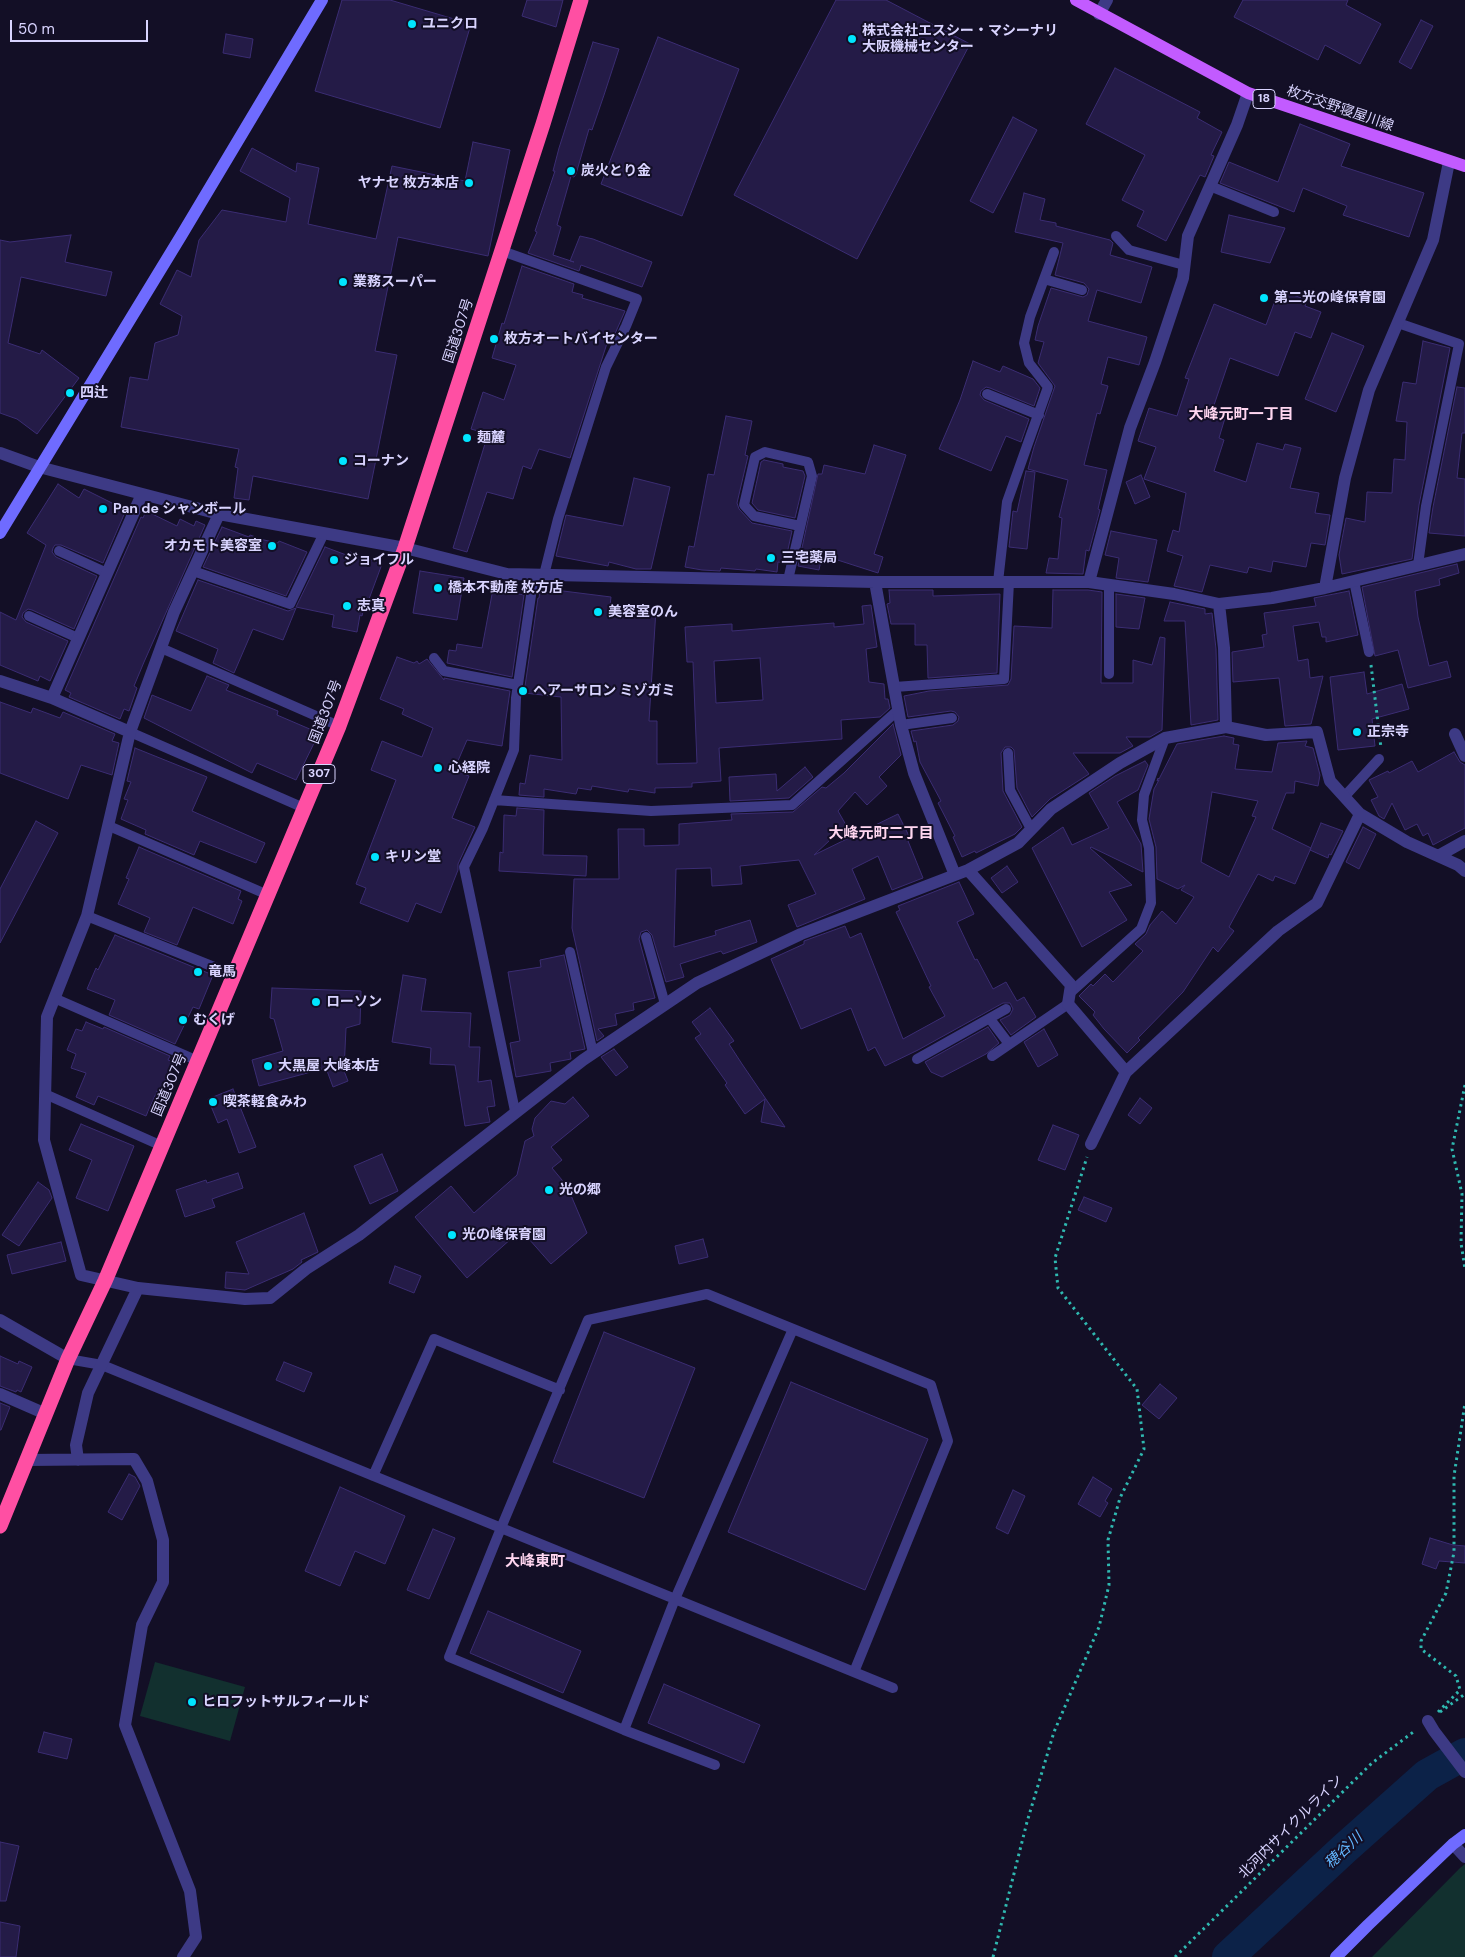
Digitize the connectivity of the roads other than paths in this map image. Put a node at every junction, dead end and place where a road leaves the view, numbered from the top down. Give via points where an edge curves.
1 (322, 0) edge
2 (580, 0) edge
3 (1076, 0) edge
4 (1108, 0) edge
5 (1099, 14) junction
6 (1248, 93) junction
7 (1449, 162) junction
8 (1465, 166) edge
9 (1210, 186) junction
10 (1274, 212) dead end
11 (1116, 236) dead end
12 (502, 251) junction
13 (1054, 252) dead end
14 (1184, 266) junction
15 (1044, 279) junction
16 (1082, 290) dead end
17 (1398, 323) junction
18 (986, 394) dead end
19 (1039, 415) junction
20 (0, 453) edge
21 (39, 467) junction
22 (142, 494) junction
23 (219, 514) junction
24 (800, 526) junction
25 (0, 533) edge
26 (324, 533) junction
27 (405, 548) junction
28 (59, 551) dead end
29 (1465, 554) edge
30 (1418, 565) junction
31 (193, 571) junction
32 (107, 573) junction
33 (539, 575) junction
34 (788, 580) junction
35 (1354, 581) junction
36 (875, 582) junction
37 (1003, 582) junction
38 (1089, 582) junction
39 (1109, 585) junction
40 (1326, 588) junction
41 (1219, 604) junction
42 (30, 616) dead end
43 (78, 638) junction
44 (161, 648) junction
45 (1370, 652) road end
46 (434, 658) dead end
47 (1108, 674) dead end
48 (0, 681) edge
49 (518, 685) junction
50 (895, 687) junction
51 (52, 698) junction
52 (897, 711) junction
53 (952, 718) dead end
54 (901, 725) junction
55 (339, 726) junction
56 (1226, 728) junction
57 (130, 732) junction
58 (1455, 734) dead end
59 (1165, 738) junction
60 (1008, 753) dead end
61 (1465, 756) edge
62 (1378, 759) road end
63 (1344, 797) junction
64 (494, 800) junction
65 (304, 808) junction
66 (1360, 814) junction
67 (109, 826) junction
68 (1031, 829) junction
69 (1465, 841) edge
70 (1438, 856) junction
71 (1465, 871) edge
72 (961, 872) junction
73 (268, 895) junction
74 (87, 916) junction
75 (646, 937) dead end
76 (570, 952) dead end
77 (234, 975) junction
78 (54, 998) junction
79 (1069, 998) junction
80 (665, 1004) junction
81 (1006, 1009) dead end
82 (990, 1019) junction
83 (1009, 1044) junction
84 (593, 1052) junction
85 (992, 1056) dead end
86 (917, 1059) dead end
87 (198, 1061) junction
88 (1126, 1072) junction
89 (45, 1094) junction
90 (515, 1111) junction
91 (1091, 1144) road end
92 (162, 1146) junction
93 (105, 1281) junction
94 (138, 1288) junction
95 (0, 1320) edge
96 (793, 1329) junction
97 (68, 1359) junction
98 (102, 1365) junction
99 (560, 1390) junction
100 (0, 1394) edge
101 (46, 1414) junction
102 (27, 1460) junction
103 (78, 1460) junction
104 (373, 1476) junction
105 (0, 1526) edge
106 (501, 1528) junction
107 (675, 1599) junction
108 (854, 1672) junction
109 (893, 1688) dead end
110 (1431, 1726) road end
111 (624, 1730) junction
112 (715, 1765) dead end
113 (1465, 1772) edge
114 (1465, 1835) edge
115 (1453, 1844) junction
116 (1465, 1856) edge
117 (183, 1957) edge
118 (1336, 1957) edge

1 - 21 street
2 - 12 highway, 国道307号 / 307
3 - 5 main road, 枚方交野寝屋川線 / 18
4 - 5 street
5 - 6 main road, 枚方交野寝屋川線 / 18
6 - 7 main road, 枚方交野寝屋川線 / 18
6 - 9 street
7 - 8 main road, 枚方交野寝屋川線 / 18
7 - 17 street via 1434,240
9 - 10 lane
9 - 14 street via 1188,236
11 - 14 lane via 1129,250
12 - 27 highway, 国道307号 / 307
12 - 33 lane via 637,299 606,367
13 - 15 lane
14 - 38 street via 1183,278 1130,428
15 - 16 lane
15 - 19 lane via 1024,343 1029,363 1048,387
17 - 30 lane via 1459,344 1426,506
17 - 40 street via 1369,390 1345,478
18 - 19 lane
19 - 37 lane via 1007,502
20 - 21 street
21 - 22 street
21 - 25 street
22 - 23 street
22 - 32 street
23 - 26 street
23 - 31 street
24 - 24 lane via 812,476 808,462 765,452 754,457 744,505 754,516
24 - 34 lane
26 - 27 street
26 - 31 lane via 290,604
27 - 33 street via 507,574
27 - 55 highway, 国道307号 / 307
28 - 32 lane
29 - 30 street
30 - 35 street
31 - 44 street
32 - 43 street
33 - 34 street
33 - 49 lane
34 - 36 street
35 - 40 street
35 - 45 lane
36 - 37 street
36 - 50 street
37 - 38 street
37 - 50 lane via 1004,679
38 - 39 street
39 - 41 street
39 - 47 lane
40 - 41 street
41 - 56 street via 1224,648
42 - 43 lane
43 - 51 street
44 - 55 lane
44 - 57 street
46 - 49 lane via 444,671
48 - 51 street
49 - 64 lane via 514,750
50 - 52 street
51 - 57 street
52 - 54 street
52 - 64 lane via 792,805 651,810
53 - 54 lane
54 - 72 street via 914,773
55 - 65 highway, 国道307号 / 307
56 - 59 street
56 - 63 street via 1266,735 1316,732 1330,781
57 - 65 lane
57 - 67 street
58 - 61 street
59 - 68 street via 1120,763 1051,809
59 - 79 lane via 1144,795 1142,820 1149,848 1151,903 1141,929
60 - 68 lane via 1010,790
62 - 63 lane
63 - 66 street
64 - 90 lane via 464,867
65 - 73 highway, 国道307号 / 307
66 - 70 street
66 - 88 street via 1317,903 1278,931
67 - 73 lane
67 - 74 street
68 - 72 street via 1018,843
69 - 70 street
70 - 71 street
72 - 79 street via 1071,985
72 - 80 street via 801,934 697,983
73 - 77 highway, 国道307号 / 307
74 - 77 lane
74 - 78 street
75 - 80 lane
76 - 84 lane
77 - 87 highway, 国道307号 / 307
78 - 87 lane
78 - 89 street via 47,1017
79 - 83 lane
79 - 88 street
80 - 84 street
81 - 82 lane
82 - 83 lane
82 - 86 lane
83 - 85 lane
84 - 90 street
87 - 92 highway, 国道307号 / 307
88 - 91 street
89 - 92 lane
89 - 93 street via 44,1140 82,1275
90 - 94 street via 359,1236 306,1269 270,1298 246,1299
92 - 93 highway, 国道307号 / 307
93 - 94 street
93 - 97 highway, 国道307号 / 307
94 - 98 street
95 - 97 street
96 - 99 lane via 707,1294 588,1320
96 - 107 lane
96 - 108 lane via 931,1385 948,1441
97 - 98 lane
97 - 101 highway, 国道307号 / 307
98 - 103 street via 88,1393 76,1445
98 - 104 lane
99 - 104 lane via 434,1338
99 - 106 lane
100 - 101 street
101 - 102 highway, 国道307号 / 307
102 - 103 street
102 - 105 highway, 国道307号 / 307
103 - 117 street via 134,1459 147,1481 163,1540 163,1582 142,1624 125,1725 190,1891 196,1937
104 - 106 lane
106 - 107 lane
106 - 111 lane via 449,1657
107 - 108 lane
107 - 111 lane
108 - 109 lane
110 - 113 street
111 - 112 lane
114 - 115 street
115 - 116 street
115 - 118 street

